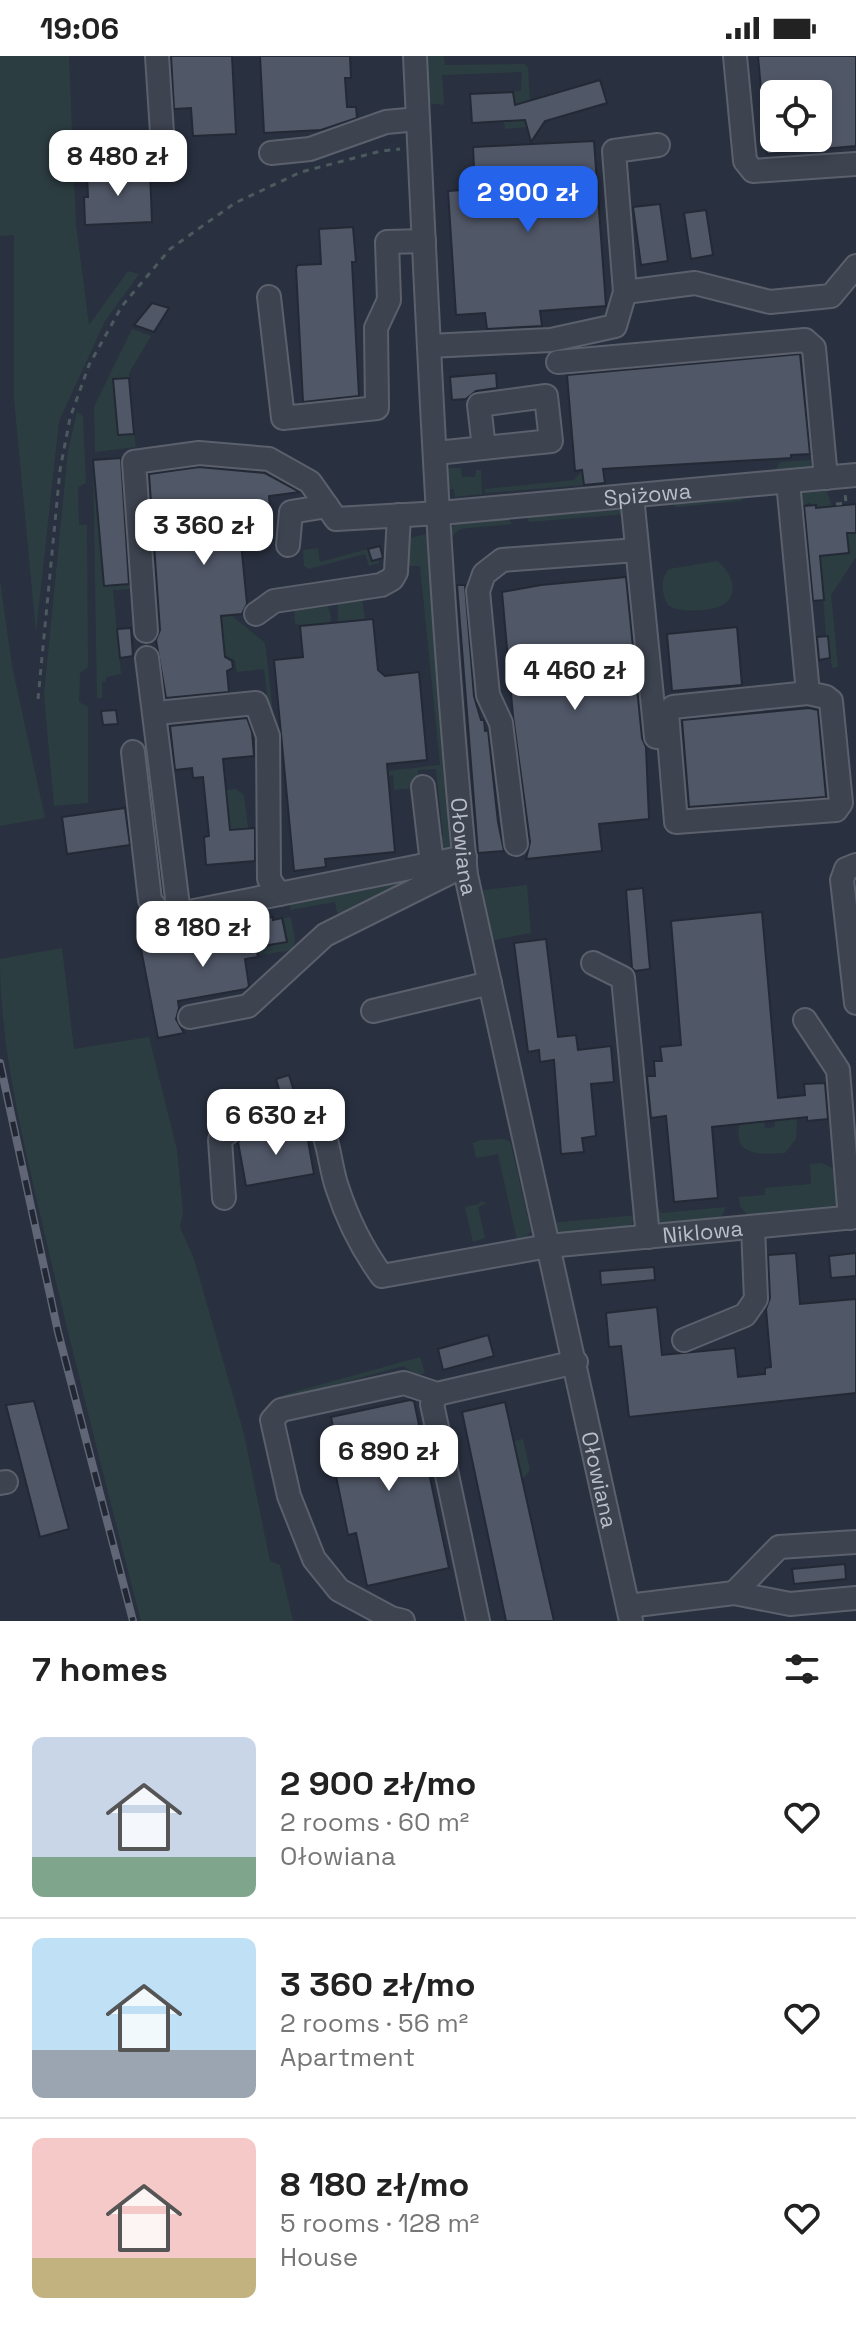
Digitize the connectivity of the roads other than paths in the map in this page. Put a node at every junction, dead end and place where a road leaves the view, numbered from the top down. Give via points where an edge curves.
1 (157, 56) edge
2 (415, 56) edge
3 (735, 56) edge
4 (418, 119) junction
5 (658, 145) dead end
6 (163, 148) dead end
7 (271, 153) dead end
8 (856, 164) edge
9 (424, 241) junction
10 (856, 266) edge
11 (625, 292) junction
12 (269, 297) dead end
13 (429, 346) junction
14 (558, 362) dead end
15 (484, 448) dead end
16 (436, 453) junction
17 (826, 478) junction
18 (788, 482) junction
19 (851, 484) edge
20 (632, 496) junction
21 (327, 506) junction
22 (440, 513) junction
23 (399, 515) junction
24 (288, 545) dead end
25 (637, 550) junction
26 (256, 614) dead end
27 (146, 631) dead end
28 (147, 658) dead end
29 (808, 693) junction
30 (167, 712) dead end
31 (133, 752) dead end
32 (423, 787) dead end
33 (664, 818) dead end
34 (516, 844) dead end
35 (465, 861) junction
36 (432, 864) junction
37 (856, 865) edge
38 (279, 894) junction
39 (179, 914) junction
40 (593, 963) dead end
41 (490, 983) junction
42 (856, 1003) edge
43 (373, 1011) dead end
44 (190, 1017) dead end
45 (805, 1020) dead end
46 (224, 1198) dead end
47 (853, 1218) edge
48 (753, 1227) junction
49 (648, 1237) junction
50 (548, 1246) junction
51 (684, 1340) dead end
52 (576, 1362) junction
53 (437, 1394) junction
54 (856, 1542) edge
55 (734, 1593) junction
56 (856, 1598) edge
57 (629, 1614) edge
58 (403, 1621) edge
59 (478, 1621) edge

1 - 6 street
2 - 4 street, Ołowiana
3 - 8 street via 745,161 753,171
4 - 7 street via 386,122 310,149
4 - 9 street, Ołowiana
5 - 11 street via 614,151
9 - 12 street via 387,242 389,300 376,328 377,408 283,418
9 - 13 street, Ołowiana
10 - 11 street via 831,296 770,302 695,283
11 - 13 street via 615,326 551,340
13 - 16 street, Ołowiana
14 - 17 street via 805,340 814,348
15 - 16 street
16 - 22 street, Ołowiana
17 - 18 street, Spiżowa
17 - 19 street, Spiżowa
18 - 20 street, Spiżowa
18 - 29 street
20 - 22 street, Spiżowa
20 - 25 street
21 - 23 street, Spiżowa via 336,519
21 - 24 street via 291,512
21 - 27 street via 310,482 269,459 199,453 134,462
22 - 23 street, Spiżowa
22 - 35 street, Ołowiana
23 - 26 street via 392,579 274,601
25 - 33 street
25 - 34 street via 502,560 484,574 478,591 488,695 501,723
28 - 39 street
29 - 29 street via 673,707 667,713 676,822 836,810 841,803 831,701
30 - 38 street via 256,703 268,736 269,879
31 - 39 street via 150,900 158,911
32 - 36 street
35 - 36 street
35 - 41 street, Ołowiana
35 - 44 street via 325,935 248,1006
36 - 38 street
37 - 42 street via 846,869 842,880
38 - 39 street
40 - 49 street via 623,978
41 - 43 street
41 - 50 street, Ołowiana
45 - 47 street via 838,1070
46 - 50 street, Niklowa via 220,1140 231,1128 272,1108 299,1107 315,1116 336,1187 382,1276
47 - 48 street, Niklowa
48 - 49 street, Niklowa
48 - 51 street via 756,1299 745,1315
49 - 50 street, Niklowa
50 - 52 street, Ołowiana
52 - 53 street
52 - 57 street, Ołowiana
53 - 58 street via 404,1383 281,1410 272,1420 289,1496 314,1559 339,1590
53 - 59 street via 432,1404
54 - 55 street via 779,1547
55 - 56 street via 790,1604
55 - 57 street

